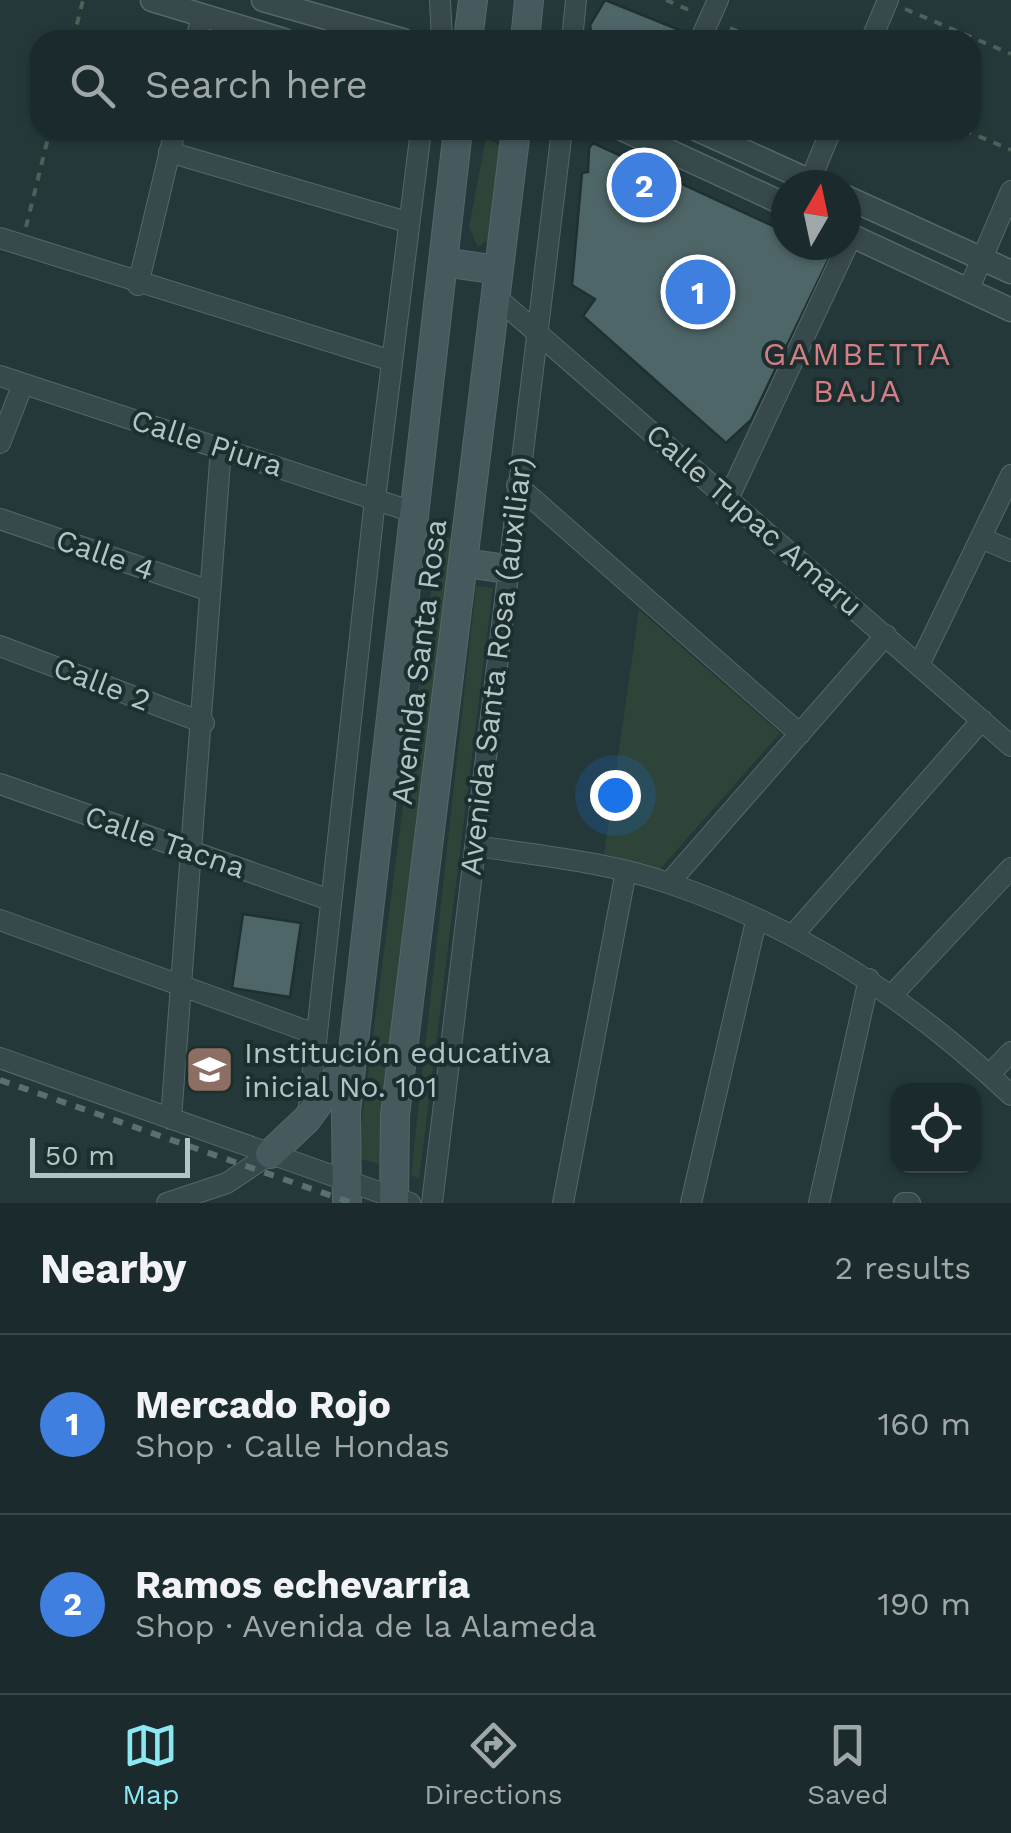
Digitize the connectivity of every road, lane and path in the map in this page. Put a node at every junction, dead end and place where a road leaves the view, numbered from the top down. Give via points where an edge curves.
1 (83, 0) edge
2 (152, 0) edge
3 (263, 0) edge
4 (440, 0) edge
5 (473, 0) edge
6 (529, 0) edge
7 (576, 0) edge
8 (718, 0) edge
9 (888, 0) edge
10 (202, 14) junction
11 (76, 30) edge
12 (198, 30) edge
13 (252, 30) edge
14 (368, 30) edge
15 (442, 30) edge
16 (469, 30) edge
17 (525, 30) edge
18 (573, 30) edge
19 (704, 30) edge
20 (874, 30) edge
21 (956, 30) edge
22 (981, 41) edge
23 (1011, 54) edge
24 (981, 137) edge
25 (47, 140) edge
26 (172, 140) edge
27 (419, 140) edge
28 (457, 140) edge
29 (515, 140) edge
30 (561, 140) edge
31 (646, 140) edge
32 (720, 140) edge
33 (829, 140) edge
34 (1011, 150) edge
35 (169, 152) junction
36 (786, 170) edge
37 (818, 170) edge
38 (1011, 191) edge
39 (771, 198) edge
40 (861, 204) edge
41 (407, 222) junction
42 (0, 238) edge
43 (861, 240) edge
44 (21, 245) junction
45 (982, 259) junction
46 (837, 260) edge
47 (443, 262) junction
48 (1011, 272) edge
49 (497, 283) junction
50 (138, 284) junction
51 (968, 291) junction
52 (1011, 310) edge
53 (535, 330) junction
54 (392, 361) junction
55 (0, 376) edge
56 (22, 384) junction
57 (0, 444) edge
58 (222, 448) junction
59 (1011, 475) edge
60 (517, 486) junction
61 (729, 497) junction
62 (375, 499) junction
63 (413, 512) junction
64 (0, 519) edge
65 (981, 538) junction
66 (1011, 552) edge
67 (465, 563) junction
68 (506, 569) junction
69 (210, 591) junction
70 (886, 636) junction
71 (0, 646) edge
72 (919, 665) junction
73 (982, 720) junction
74 (204, 723) junction
75 (800, 734) junction
76 (1011, 746) edge
77 (0, 784) edge
78 (476, 846) junction
79 (194, 852) junction
80 (1011, 868) edge
81 (626, 871) junction
82 (669, 883) junction
83 (330, 900) junction
84 (0, 920) edge
85 (756, 920) junction
86 (793, 936) junction
87 (869, 979) junction
88 (181, 986) junction
89 (893, 994) junction
90 (315, 1034) junction
91 (1011, 1052) edge
92 (352, 1056) junction
93 (0, 1058) edge
94 (989, 1075) junction
95 (1011, 1095) edge
96 (171, 1119) junction
97 (307, 1119) junction
98 (270, 1154) junction
99 (346, 1197) edge
100 (399, 1201) edge
101 (168, 1203) edge
102 (432, 1203) edge
103 (563, 1203) edge
104 (692, 1203) edge
105 (819, 1203) edge

1 - 11 path
2 - 10 street
3 - 14 street
4 - 15 street
5 - 16 main road
6 - 17 main road
7 - 18 street
8 - 19 street
9 - 20 street
9 - 21 path
10 - 12 street
10 - 13 street
22 - 23 path
24 - 34 path
25 - 44 path
26 - 35 street
27 - 41 street
28 - 47 main road, Avenida Santa Rosa
29 - 49 main road, Avenida Santa Rosa
30 - 53 street, Avenida Santa Rosa (auxiliar)
31 - 39 street
32 - 36 street
33 - 37 street
35 - 41 street
35 - 50 street
38 - 45 street
40 - 45 street
41 - 54 street
42 - 44 street
43 - 51 street
44 - 50 street
45 - 48 street
45 - 51 street
46 - 61 street
47 - 49 main road
47 - 63 main road, Avenida Santa Rosa
49 - 53 street, Calle Tupac Amaru
49 - 67 main road, Avenida Santa Rosa
50 - 54 street
51 - 52 street
53 - 60 street, Avenida Santa Rosa (auxiliar)
53 - 61 street, Calle Tupac Amaru
54 - 62 street
55 - 56 street, Calle Piura
56 - 57 street
56 - 58 street, Calle Piura
58 - 62 street, Calle Piura
58 - 69 street
59 - 65 street
60 - 68 street, Avenida Santa Rosa (auxiliar)
60 - 75 street
61 - 70 street, Calle Tupac Amaru
62 - 63 street, Calle Piura
62 - 83 street
63 - 92 main road, Avenida Santa Rosa
64 - 69 street, Calle 4
65 - 66 street
65 - 72 street
67 - 68 main road
67 - 100 main road, Avenida Santa Rosa via 395,1115
68 - 78 street, Avenida Santa Rosa (auxiliar)
69 - 74 street
70 - 72 street, Calle Tupac Amaru
70 - 75 street
71 - 74 street, Calle 2
72 - 73 street, Calle Tupac Amaru
73 - 76 street, Calle Tupac Amaru
73 - 86 street
74 - 79 street
75 - 82 street
77 - 79 street, Calle Tacna
78 - 81 street
78 - 102 street, Avenida Santa Rosa (auxiliar)
79 - 83 street, Calle Tacna
79 - 88 street
80 - 89 street
81 - 82 street
81 - 103 street
82 - 85 street
83 - 90 street
84 - 88 street
85 - 86 street
85 - 104 street
86 - 87 street
87 - 89 street
87 - 105 street
88 - 90 street
88 - 96 street
89 - 94 street
90 - 97 street
91 - 94 street
92 - 97 main road
92 - 99 main road, Avenida Santa Rosa
93 - 96 street
94 - 95 street
96 - 98 street
97 - 98 main road
98 - 99 street
98 - 101 street via 227,1183
99 - 100 street

